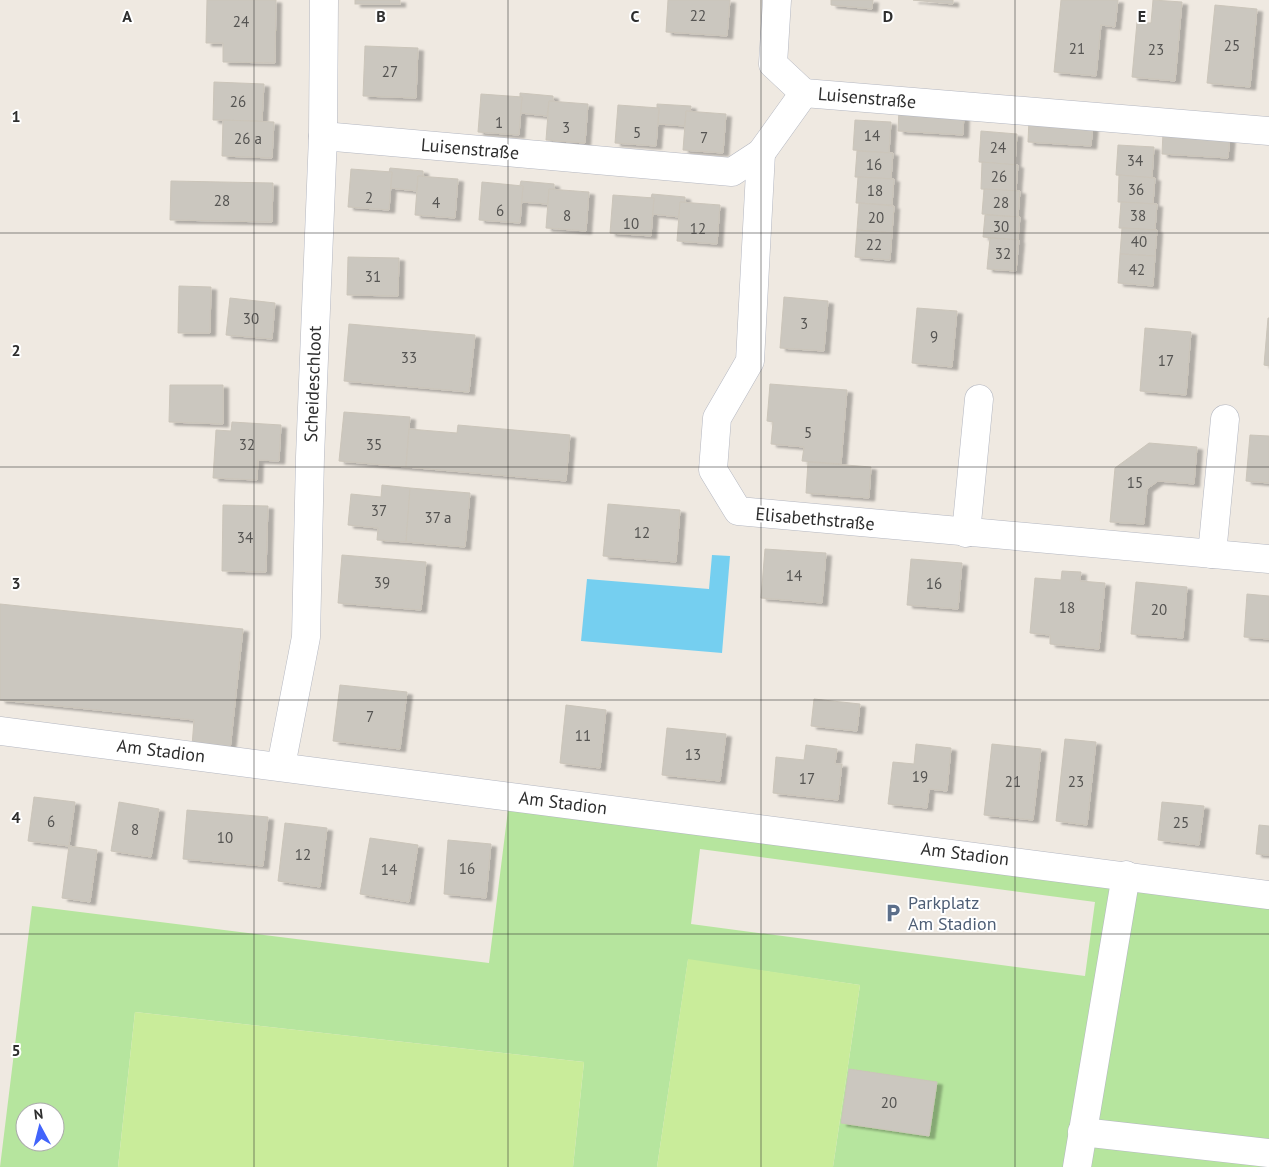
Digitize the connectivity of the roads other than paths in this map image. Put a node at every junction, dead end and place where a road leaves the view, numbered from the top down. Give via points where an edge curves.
1 (324, 0) edge
2 (776, 0) edge
3 (804, 93) junction
4 (1269, 131) edge
5 (323, 136) junction
6 (761, 153) junction
7 (979, 399) dead end
8 (1225, 419) dead end
9 (966, 533) junction
10 (1212, 554) junction
11 (1269, 559) edge
12 (0, 731) edge
13 (281, 766) junction
14 (1126, 875) junction
15 (1269, 895) edge
16 (1082, 1132) junction
17 (1269, 1153) edge
18 (1077, 1167) edge

1 - 5 street, Scheideschloot
2 - 3 street via 773,64
3 - 4 street, Luisenstraße
3 - 6 street, Luisenstraße
5 - 6 street, Luisenstraße via 732,172
5 - 13 street, Scheideschloot via 306,637
6 - 9 street, Elisabethstraße via 750,361 717,418 713,470 738,512
7 - 9 street
8 - 10 street
9 - 10 street, Elisabethstraße
10 - 11 street, Elisabethstraße
12 - 13 street, Am Stadion
13 - 14 street, Am Stadion
14 - 15 street, Am Stadion
14 - 16 street
16 - 17 street
16 - 18 street

